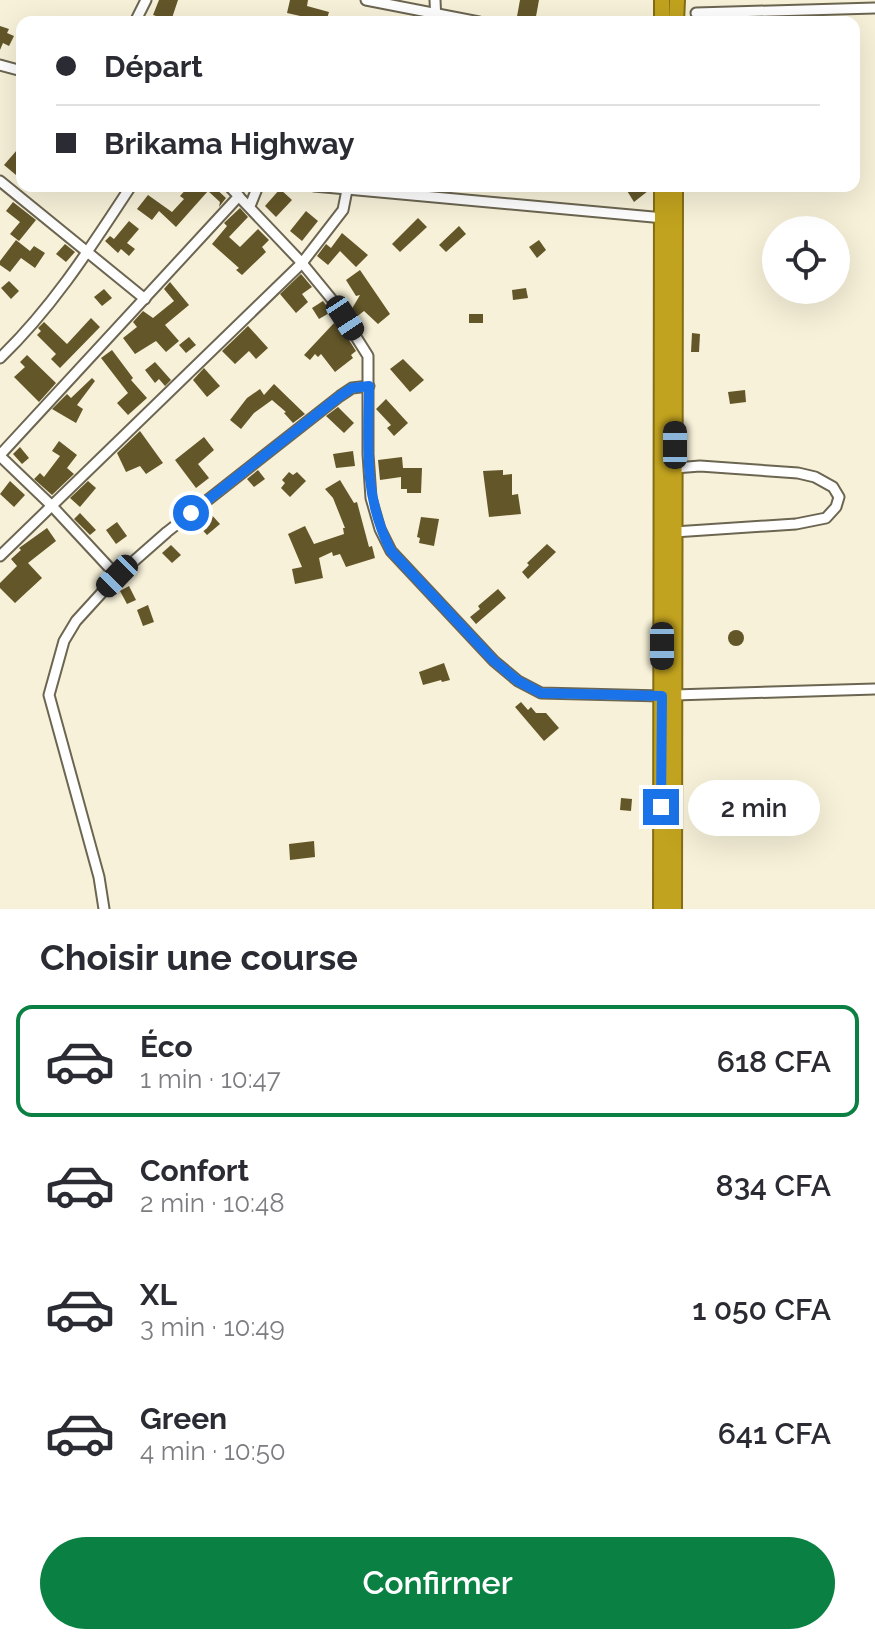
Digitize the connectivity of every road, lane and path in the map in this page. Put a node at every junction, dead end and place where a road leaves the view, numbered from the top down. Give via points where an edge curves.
1 (366, 0) edge
2 (875, 8) edge
3 (696, 13) dead end
4 (428, 16) edge
5 (0, 181) edge
6 (127, 192) edge
7 (235, 192) edge
8 (256, 192) edge
9 (347, 192) edge
10 (439, 192) edge
11 (663, 192) edge
12 (674, 192) edge
13 (239, 196) junction
14 (250, 206) junction
15 (669, 218) junction
16 (87, 253) junction
17 (302, 263) junction
18 (145, 299) junction
19 (0, 358) edge
20 (369, 386) junction
21 (668, 399) junction
22 (0, 455) edge
23 (675, 468) junction
24 (52, 506) junction
25 (674, 532) junction
26 (0, 556) edge
27 (117, 576) junction
28 (668, 595) junction
29 (875, 689) edge
30 (668, 695) junction
31 (104, 909) edge
32 (661, 909) edge
33 (674, 909) edge

1 - 4 street
2 - 3 street
5 - 16 street
6 - 16 street
7 - 13 street
8 - 14 street
9 - 17 street via 343,210
10 - 15 street
11 - 15 highway
12 - 15 highway
13 - 14 street
13 - 18 street
14 - 17 street
15 - 21 highway
16 - 18 street
16 - 19 street via 57,297
17 - 20 street via 368,356
17 - 24 street
18 - 22 street
20 - 27 street via 340,396
20 - 30 street via 371,498 380,529 391,551 494,661 541,693
21 - 23 highway
21 - 28 highway
22 - 24 street
23 - 25 highway
23 - 25 street via 798,473 833,487 839,497 826,518
24 - 26 street
24 - 27 street
25 - 28 highway
27 - 31 street via 64,641 49,695
28 - 30 highway
29 - 30 street
30 - 32 highway
30 - 33 highway

